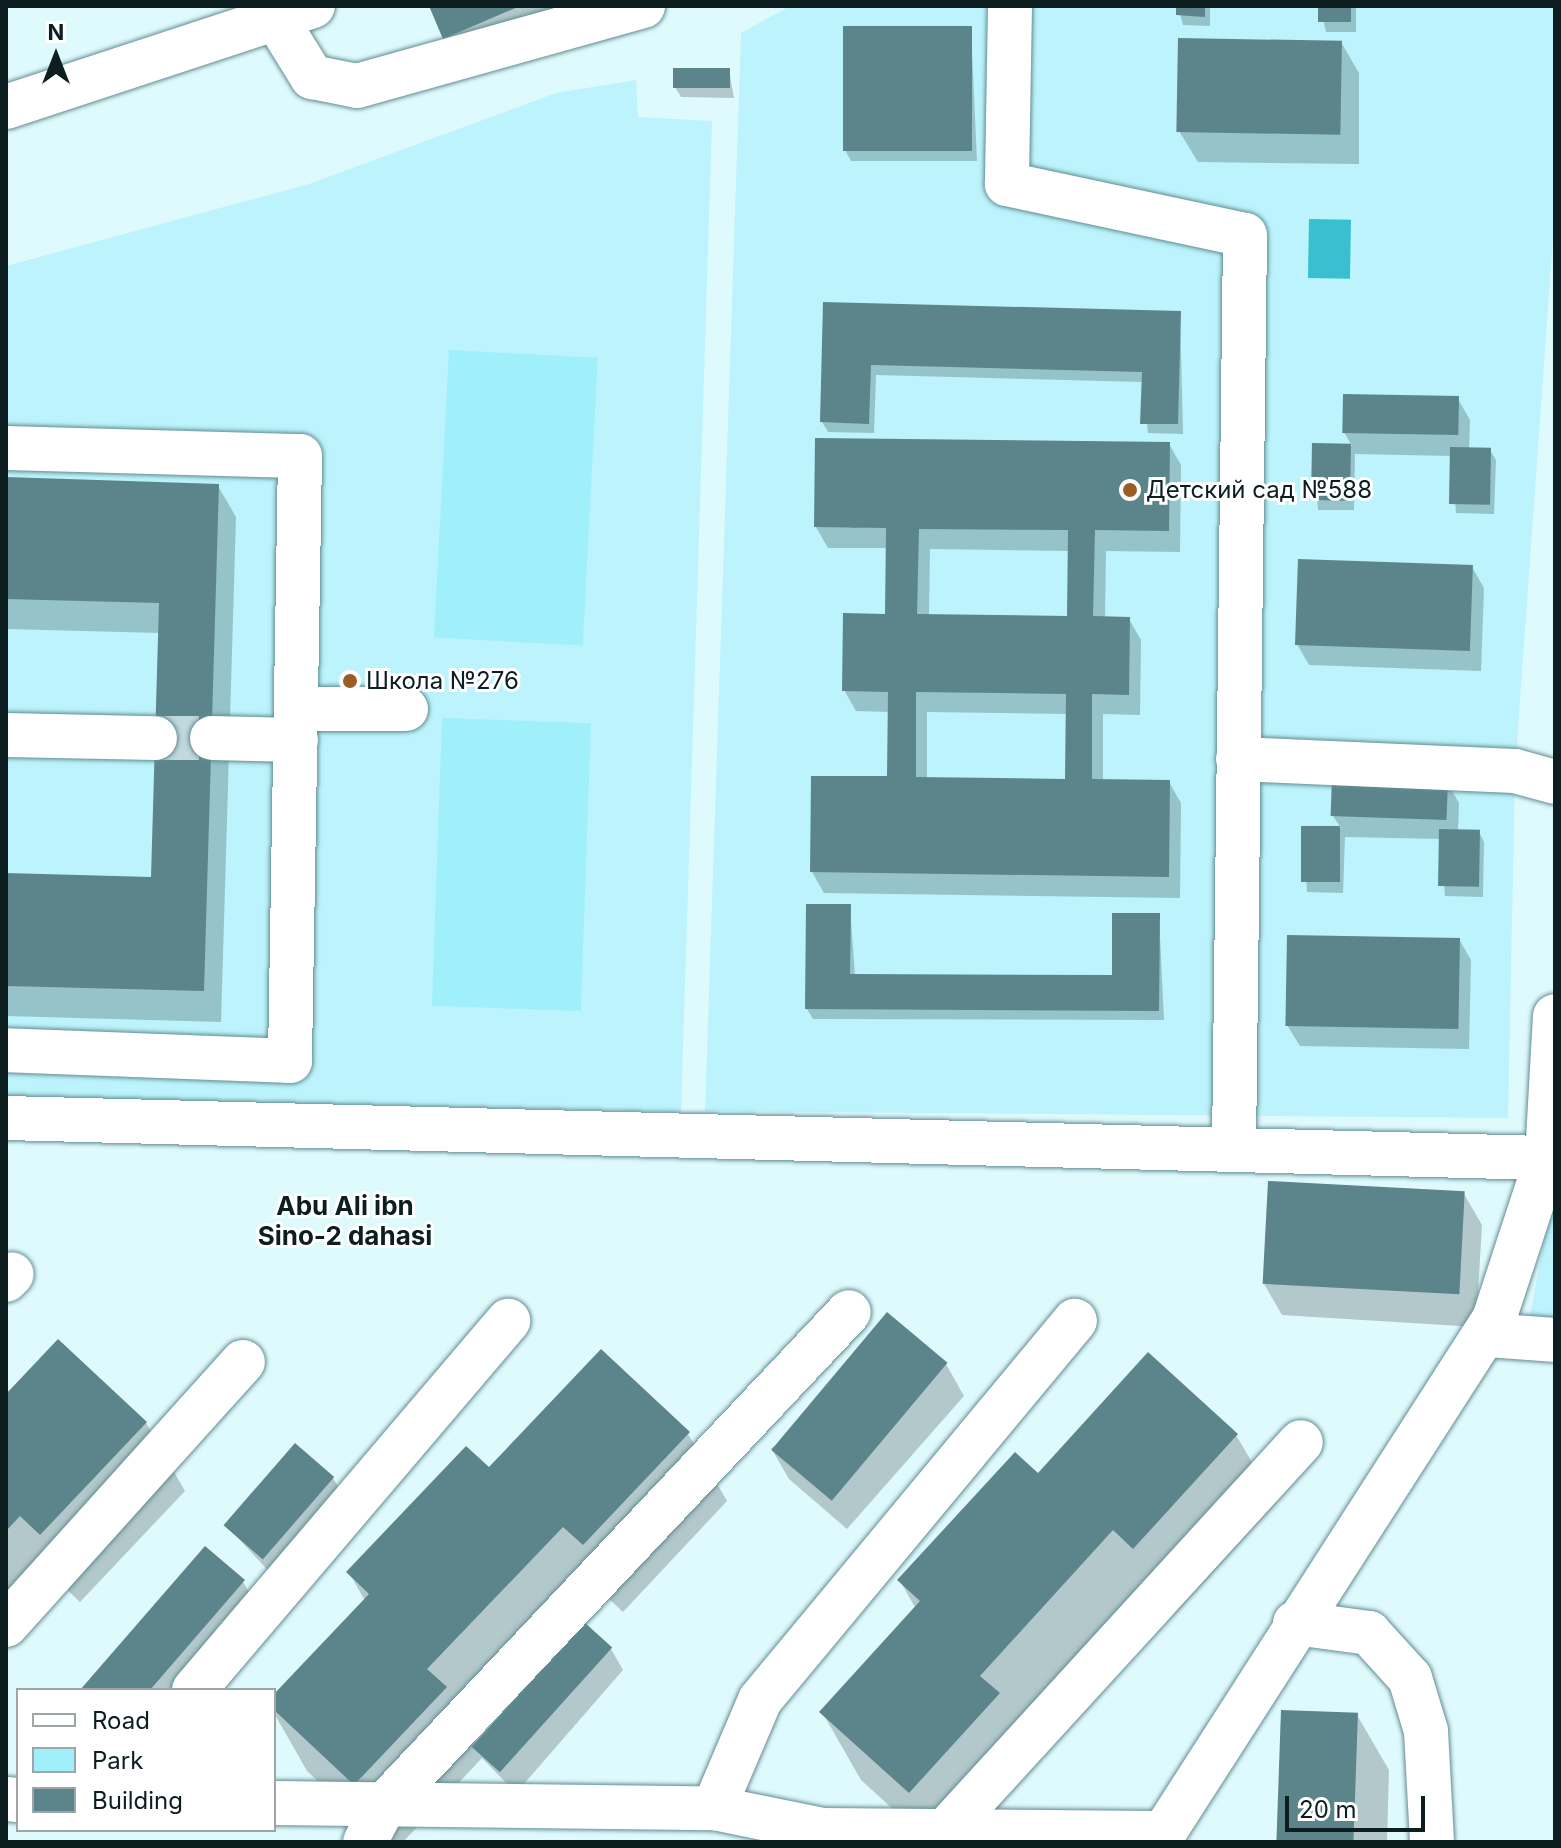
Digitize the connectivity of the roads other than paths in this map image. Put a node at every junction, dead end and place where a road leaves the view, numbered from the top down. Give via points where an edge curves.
1 (643, 6) edge
2 (1010, 6) edge
3 (285, 11) edge
4 (6, 107) edge
5 (6, 448) edge
6 (406, 709) dead end
7 (296, 725) junction
8 (6, 735) edge
9 (155, 738) tunnel mouth
10 (212, 738) tunnel mouth
11 (1238, 759) junction
12 (1555, 782) edge
13 (1555, 1016) edge
14 (6, 1050) edge
15 (6, 1118) edge
16 (1234, 1150) junction
17 (1547, 1158) junction
18 (1541, 1216) edge
19 (849, 1312) dead end
20 (508, 1321) dead end
21 (1075, 1321) dead end
22 (1486, 1335) junction
23 (1555, 1340) edge
24 (243, 1362) dead end
25 (1301, 1442) dead end
26 (1295, 1623) junction
27 (6, 1625) edge
28 (196, 1688) edge
29 (276, 1803) edge
30 (385, 1804) junction
31 (714, 1808) junction
32 (945, 1831) junction
33 (1158, 1838) edge
34 (365, 1842) edge
35 (1432, 1842) edge

1 - 3 street via 357,86 312,77
2 - 11 street via 1007,184 1245,235
3 - 4 street
5 - 7 street via 300,456
6 - 7 street
7 - 10 street
7 - 14 street via 290,1061
8 - 9 street
11 - 12 street via 1515,771
11 - 16 street
13 - 17 street
15 - 16 street
16 - 17 street
17 - 18 street
18 - 22 street
19 - 30 street
20 - 28 street
21 - 31 street via 760,1700
22 - 23 street
22 - 26 street
24 - 27 street
25 - 32 street
26 - 33 street
26 - 35 street via 1369,1633 1410,1678 1426,1731
29 - 30 street
30 - 31 street
30 - 34 street
31 - 32 street via 822,1830
32 - 33 street

